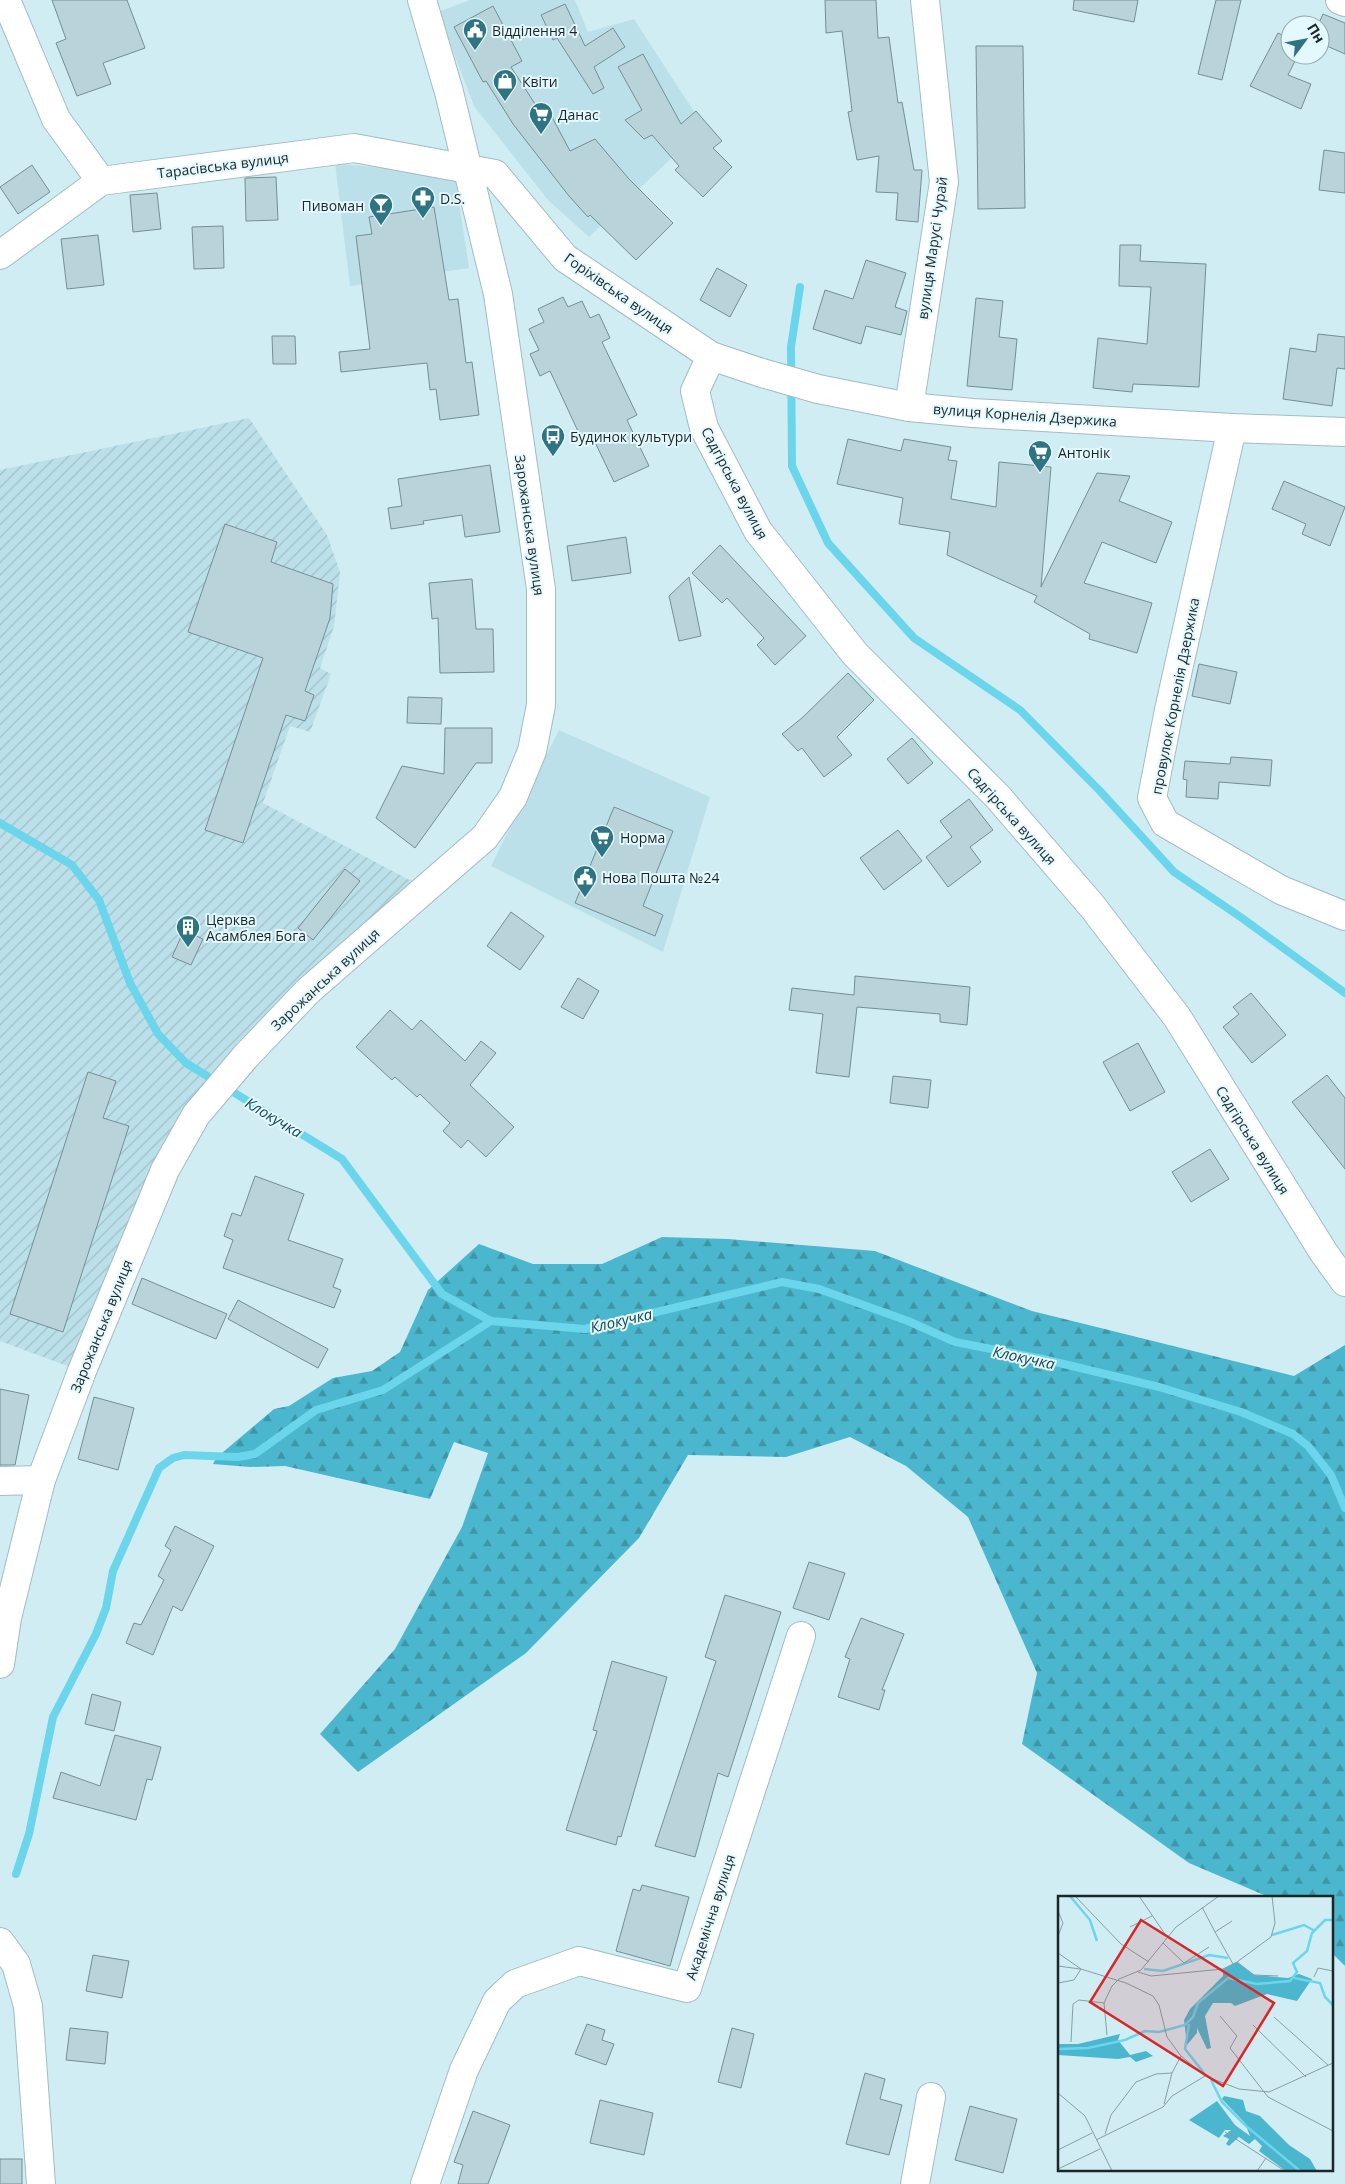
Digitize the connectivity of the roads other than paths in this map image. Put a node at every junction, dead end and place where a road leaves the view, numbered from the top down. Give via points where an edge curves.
1 (6, 0) edge
2 (422, 0) edge
3 (925, 0) edge
4 (1340, 0) edge
5 (1345, 2) edge
6 (467, 169) junction
7 (101, 181) junction
8 (0, 254) edge
9 (711, 356) junction
10 (908, 406) junction
11 (1343, 427) edge
12 (1232, 428) junction
13 (1345, 916) edge
14 (1345, 1282) edge
15 (41, 1480) junction
16 (0, 1481) edge
17 (801, 1636) dead end
18 (0, 1664) edge
19 (0, 1942) edge
20 (931, 2097) dead end
21 (41, 2184) edge
22 (425, 2184) edge
23 (915, 2184) edge

1 - 7 street via 56,119
2 - 6 street
3 - 10 street, вулиця Марусі Чурай via 944,182
4 - 5 street
6 - 7 street, Тарасівська вулиця via 354,148
6 - 9 street, Горіхівська вулиця via 495,174 565,258
6 - 15 street, Зарожанська вулиця via 498,294 541,589 541,705 532,751 513,797 485,837 308,991 196,1115 165,1170
7 - 8 street, Тарасівська вулиця
9 - 10 street, вулиця Корнелія Дзержика via 818,389
9 - 14 street, Садгірська вулиця via 696,391 704,428 758,531 856,654 998,797 1092,906 1177,1017 1324,1254
10 - 12 street, вулиця Корнелія Дзержика via 973,413
11 - 12 street, вулиця Корнелія Дзержика
12 - 13 street, провулок Корнелія Дзержика via 1152,798 1165,823 1281,890
15 - 16 street
15 - 18 street, Зарожанська вулиця via 7,1618
17 - 22 street, Академічна вулиця via 687,1988 579,1961 516,1984 498,2000 464,2070
19 - 21 street via 16,1964 28,2006
20 - 23 street

